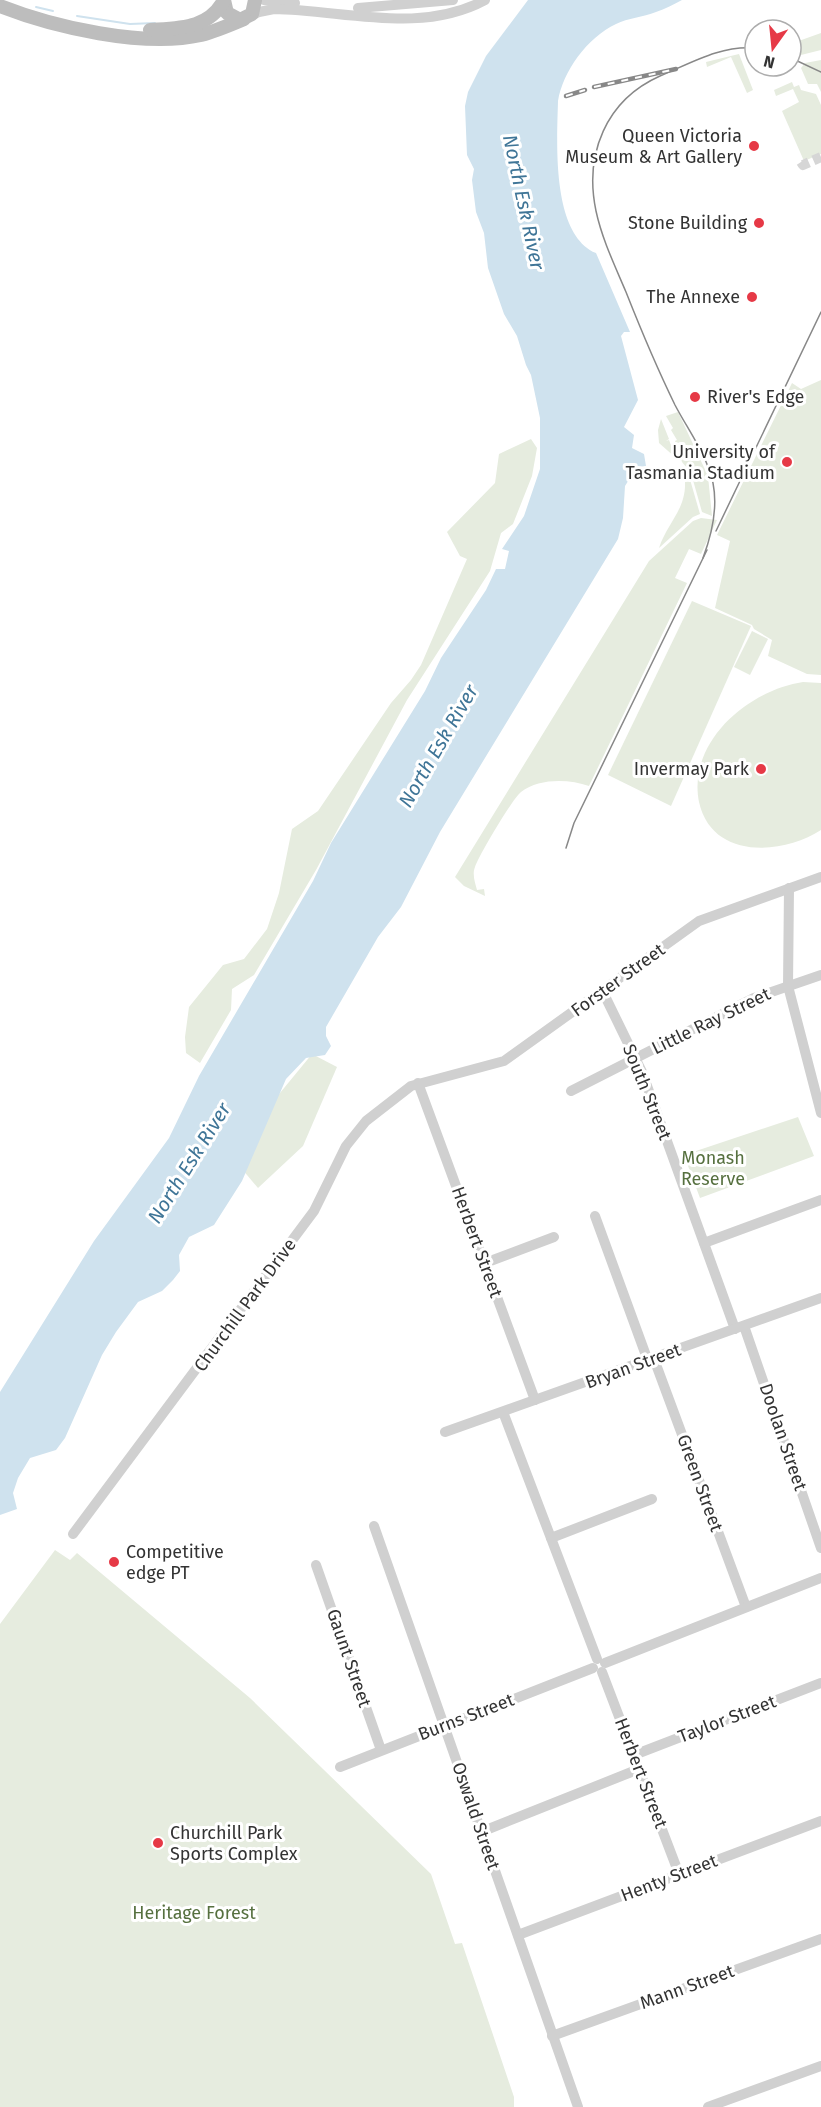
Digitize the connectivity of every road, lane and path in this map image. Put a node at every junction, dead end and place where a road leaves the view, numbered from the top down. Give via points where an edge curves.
1 (224, 0) edge
2 (255, 0) edge
3 (264, 0) edge
4 (453, 0) edge
5 (485, 0) edge
6 (0, 6) edge
7 (358, 8) junction
8 (246, 18) junction
9 (417, 19) junction
10 (120, 31) junction
11 (103, 33) junction
12 (200, 35) junction
13 (821, 877) edge
14 (789, 888) junction
15 (821, 975) edge
16 (788, 986) junction
17 (603, 992) junction
18 (635, 1058) junction
19 (418, 1083) junction
20 (571, 1091) dead end
21 (821, 1113) edge
22 (821, 1200) edge
23 (595, 1216) dead end
24 (554, 1237) dead end
25 (704, 1243) junction
26 (485, 1263) junction
27 (821, 1298) edge
28 (740, 1327) junction
29 (651, 1360) junction
30 (535, 1400) junction
31 (502, 1412) junction
32 (446, 1432) dead end
33 (652, 1499) dead end
34 (374, 1526) dead end
35 (73, 1534) dead end
36 (551, 1538) junction
37 (821, 1548) edge
38 (316, 1565) dead end
39 (821, 1578) edge
40 (746, 1607) junction
41 (599, 1665) junction
42 (821, 1683) edge
43 (444, 1726) junction
44 (381, 1750) junction
45 (634, 1755) junction
46 (339, 1767) dead end
47 (639, 1769) junction
48 (821, 1821) edge
49 (482, 1832) junction
50 (680, 1874) junction
51 (518, 1935) junction
52 (821, 1939) edge
53 (552, 2036) junction
54 (821, 2066) edge
55 (578, 2107) edge
56 (708, 2107) edge

1 - 8 street via 230,16
1 - 10 street via 211,18 198,24
2 - 8 street via 254,11
3 - 7 street
4 - 7 street
5 - 9 street via 460,12
6 - 11 street via 51,23
7 - 9 street
8 - 9 street via 262,11 286,9
8 - 12 street
10 - 11 street
10 - 12 street via 150,33 192,28
11 - 12 street via 161,38
13 - 14 street, Forster Street
14 - 16 street
14 - 17 street, Forster Street via 699,921
15 - 16 street, Little Ray Street
16 - 18 street, Little Ray Street via 754,998
16 - 21 street
17 - 18 street, South Street
17 - 19 street, Forster Street via 504,1061
18 - 20 street, Little Ray Street
18 - 25 street, South Street
19 - 26 street, Herbert Street
19 - 35 street, Churchill Park Drive via 400,1092 352,1137 318,1205
22 - 25 street
23 - 29 street, Green Street
24 - 26 street
25 - 28 street, South Street
26 - 30 street, Herbert Street
27 - 28 street, Bryan Street
28 - 29 street, Bryan Street
28 - 37 street, Doolan Street
29 - 30 street, Bryan Street
29 - 40 street, Green Street
30 - 31 street, Bryan Street
31 - 32 street, Bryan Street
31 - 36 street, Herbert Street
33 - 36 street
34 - 43 street, Oswald Street
36 - 41 street, Herbert Street
38 - 44 street, Gaunt Street
39 - 40 street, Burns Street
40 - 41 street, Burns Street
41 - 43 street, Burns Street
41 - 45 street, Herbert Street
42 - 45 street, Taylor Street
43 - 44 street, Burns Street
43 - 49 street, Oswald Street
44 - 46 street, Burns Street
45 - 47 street, Herbert Street
47 - 49 street
47 - 50 street, Herbert Street
48 - 50 street, Henty Street
49 - 51 street, Oswald Street
50 - 51 street, Henty Street
51 - 53 street, Oswald Street
52 - 53 street, Mann Street
53 - 55 street, Oswald Street
54 - 56 street

